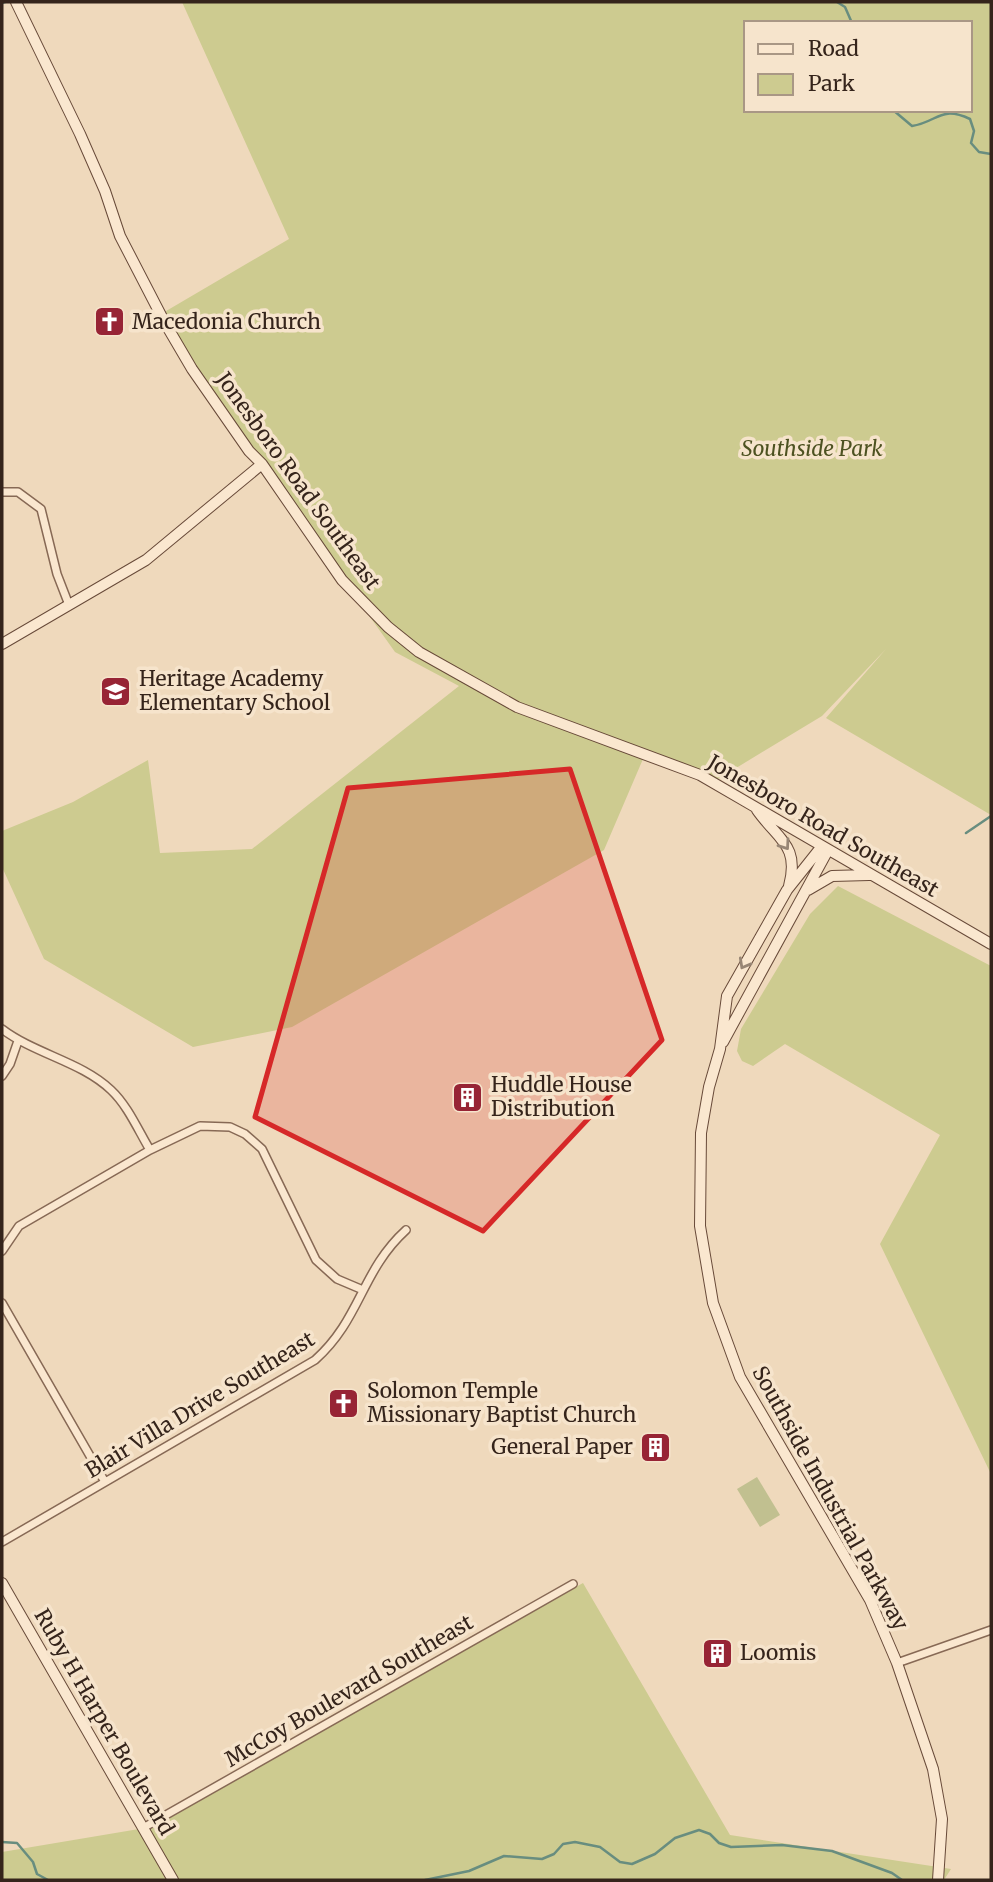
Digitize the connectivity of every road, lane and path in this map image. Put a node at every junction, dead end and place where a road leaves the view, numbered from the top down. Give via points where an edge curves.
1 (16, 2) edge
2 (262, 464) junction
3 (2, 492) edge
4 (69, 605) junction
5 (2, 644) edge
6 (755, 807) junction
7 (825, 848) junction
8 (870, 875) junction
9 (787, 890) junction
10 (800, 898) junction
11 (765, 927) junction
12 (780, 935) junction
13 (991, 944) edge
14 (2, 1029) edge
15 (18, 1041) junction
16 (720, 1049) junction
17 (2, 1076) edge
18 (150, 1150) junction
19 (406, 1230) dead end
20 (2, 1251) edge
21 (363, 1290) junction
22 (2, 1303) edge
23 (105, 1482) junction
24 (2, 1542) edge
25 (2, 1583) edge
26 (573, 1584) dead end
27 (991, 1630) edge
28 (897, 1663) junction
29 (143, 1828) junction
30 (173, 1880) edge
31 (938, 1880) edge

1 - 2 street, Jonesboro Road Southeast via 80,134 120,236 160,312 192,369
2 - 4 street via 146,560
2 - 6 street, Jonesboro Road Southeast via 342,580 419,652 517,707 700,775
3 - 4 street via 18,492 41,509
4 - 5 street
6 - 7 street, Jonesboro Road Southeast
6 -> 9 street via 792,856 794,868
7 - 8 street, Jonesboro Road Southeast
7 - 9 street, Southside Industrial Parkway
7 - 10 street, Southside Industrial Parkway
8 - 10 street via 832,876 814,884
8 - 13 street, Jonesboro Road Southeast
9 - 11 street, Southside Industrial Parkway
10 - 12 street, Southside Industrial Parkway
11 - 12 street
11 -> 16 street, Southside Industrial Parkway via 727,996
12 - 16 street, Southside Industrial Parkway
14 - 15 street
15 - 17 street
15 - 18 street via 108,1087
16 - 28 street, Southside Industrial Parkway via 702,1124 698,1180 700,1226 713,1303 740,1377 870,1600
18 - 20 street via 19,1226
18 - 21 street via 201,1126 230,1127 245,1134 271,1164 316,1260 337,1279
19 - 21 street, Blair Villa Drive Southeast via 379,1258
21 - 23 street, Blair Villa Drive Southeast via 343,1331 315,1360
22 - 23 street
23 - 24 street, Blair Villa Drive Southeast
25 - 29 street, Ruby H Harper Boulevard
26 - 29 street, McCoy Boulevard Southeast
27 - 28 street
28 - 31 street, Southside Industrial Parkway via 933,1769 942,1819
29 - 30 street, Ruby H Harper Boulevard

